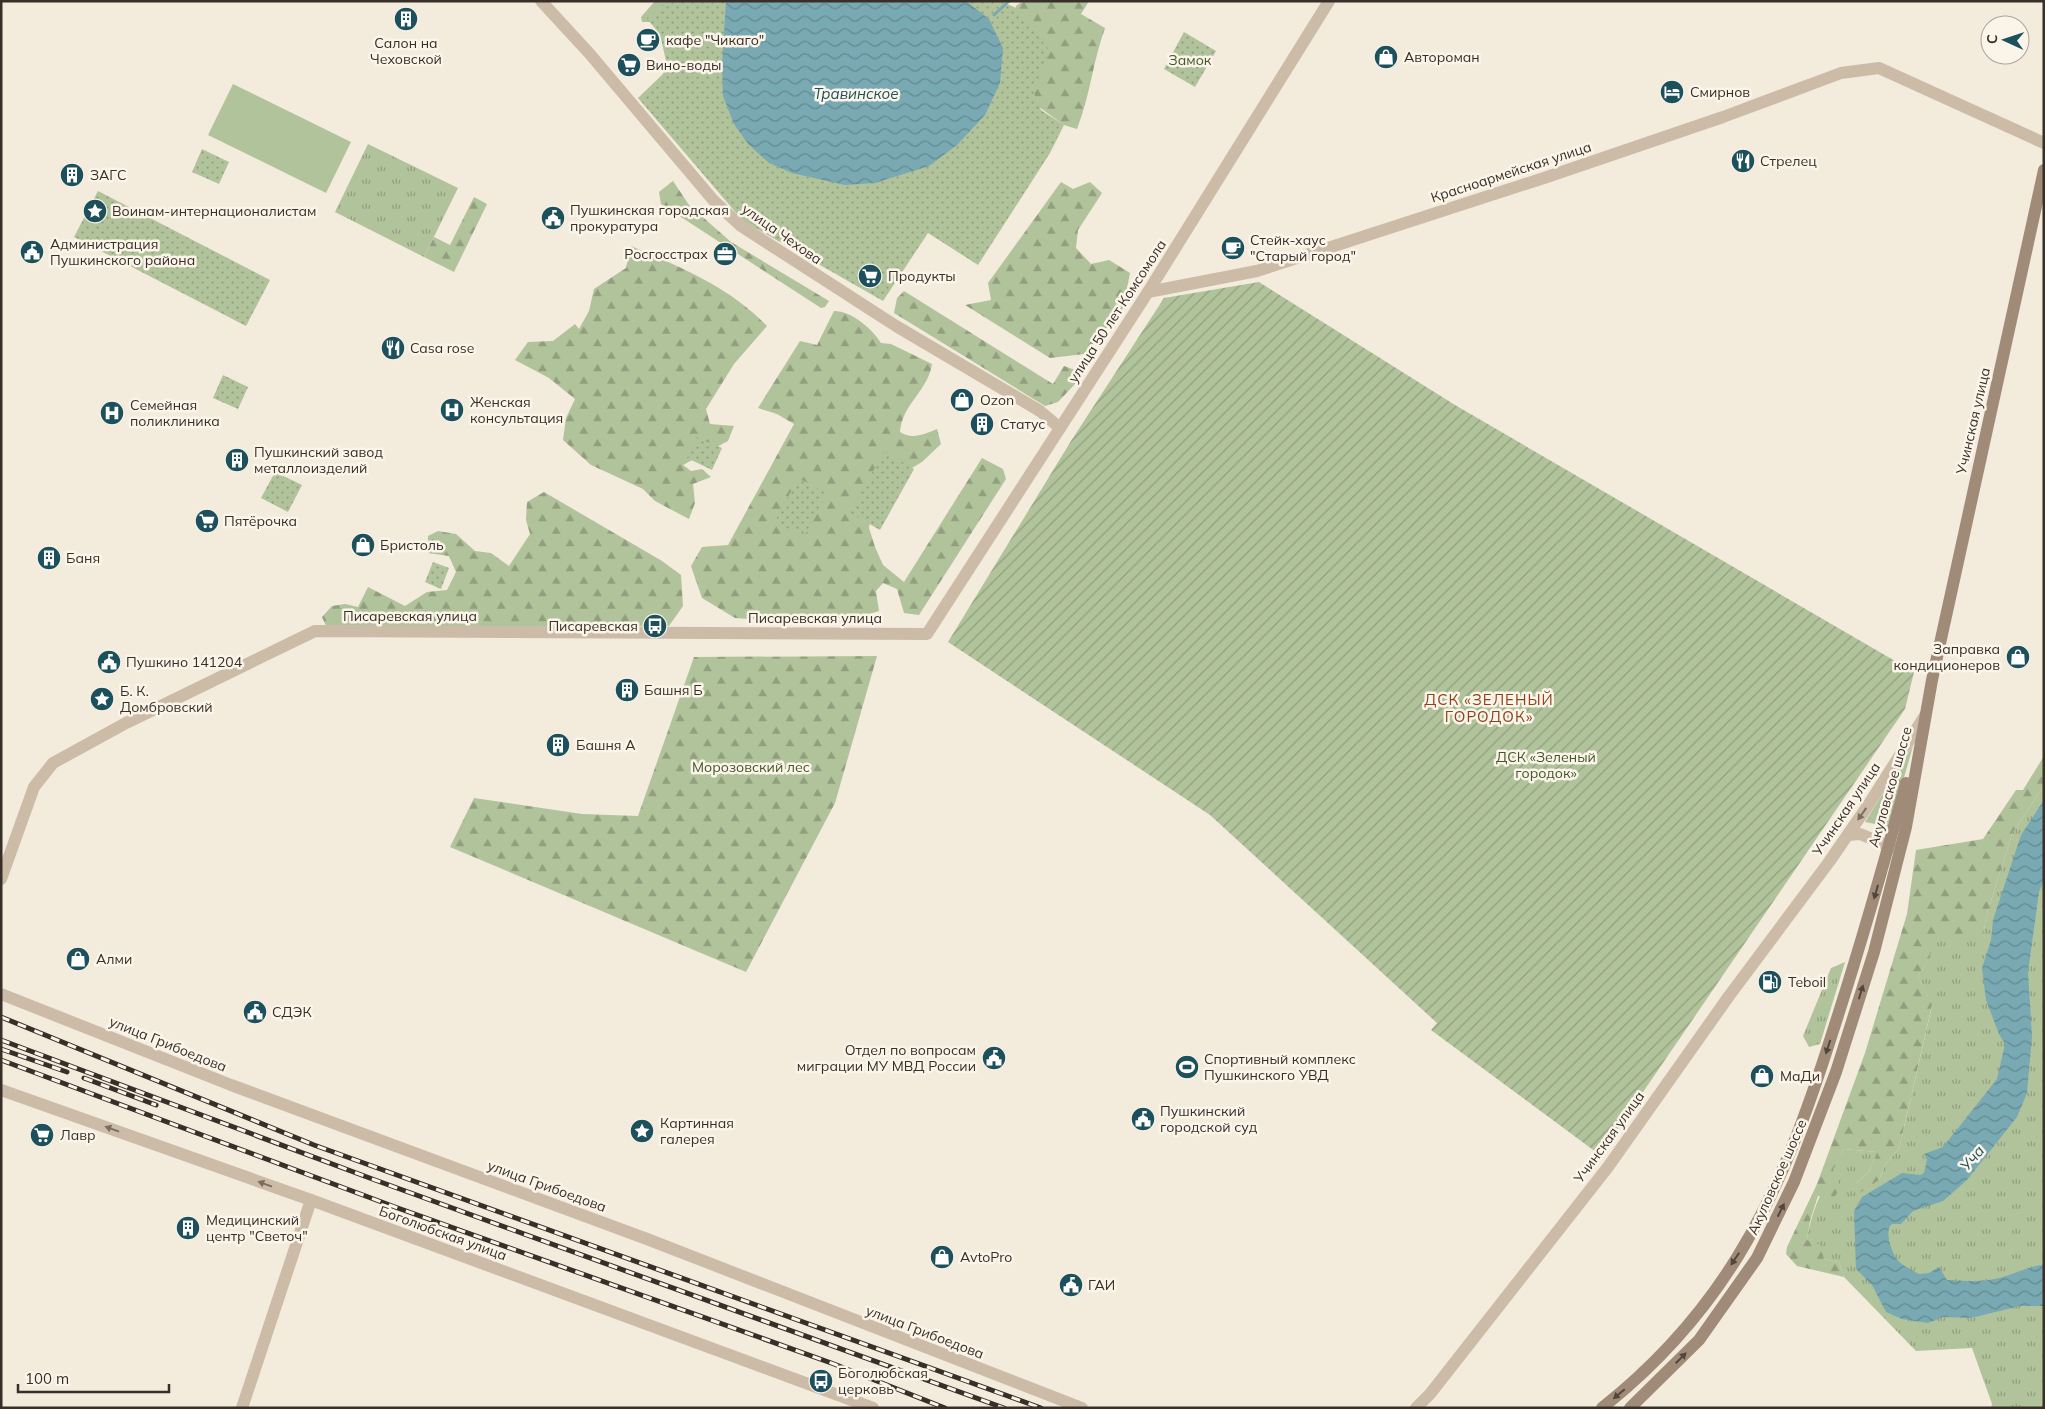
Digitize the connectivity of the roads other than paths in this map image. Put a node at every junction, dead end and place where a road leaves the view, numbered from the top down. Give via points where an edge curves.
1 (541, 1) edge
2 (1329, 1) edge
3 (2044, 143) edge
4 (2044, 170) edge
5 (1148, 292) junction
6 (1060, 428) junction
7 (927, 634) joint
8 (1926, 714) junction
9 (1848, 835) junction
10 (1895, 849) junction
11 (1, 879) edge
12 (1, 994) edge
13 (1, 1090) edge
14 (311, 1200) junction
15 (242, 1408) edge
16 (873, 1408) edge
17 (1082, 1408) edge
18 (1416, 1408) edge
19 (1602, 1408) edge
20 (1630, 1408) edge

1 - 6 street, улица Чехова via 714,201 741,226 896,326 1040,411
2 - 5 street, улица 50 лет Комсомола
3 - 5 street, Красноармейская улица via 1878,68 1841,73 1723,117 1258,271
4 - 8 main road, Учинская улица
5 - 6 street, улица 50 лет Комсомола
6 - 7 street, улица 50 лет Комсомола
7 - 11 street, Писаревская улица via 315,631 126,723 52,763 34,787
8 -> 9 street, Учинская улица
8 - 10 main road, Акуловское шоссе
9 - 10 street via 1860,834
9 - 18 street, Учинская улица via 1608,1167
10 -> 19 main road, Акуловское шоссе via 1818,1076 1780,1173 1738,1256 1682,1332
20 -> 10 main road, Акуловское шоссе via 1699,1340 1757,1258 1790,1190 1836,1072 1874,952
12 - 17 street, улица Грибоедова via 231,1085 647,1239
14 -> 13 street, Боголюбская улица
14 - 15 street
14 - 16 street, Боголюбская улица

